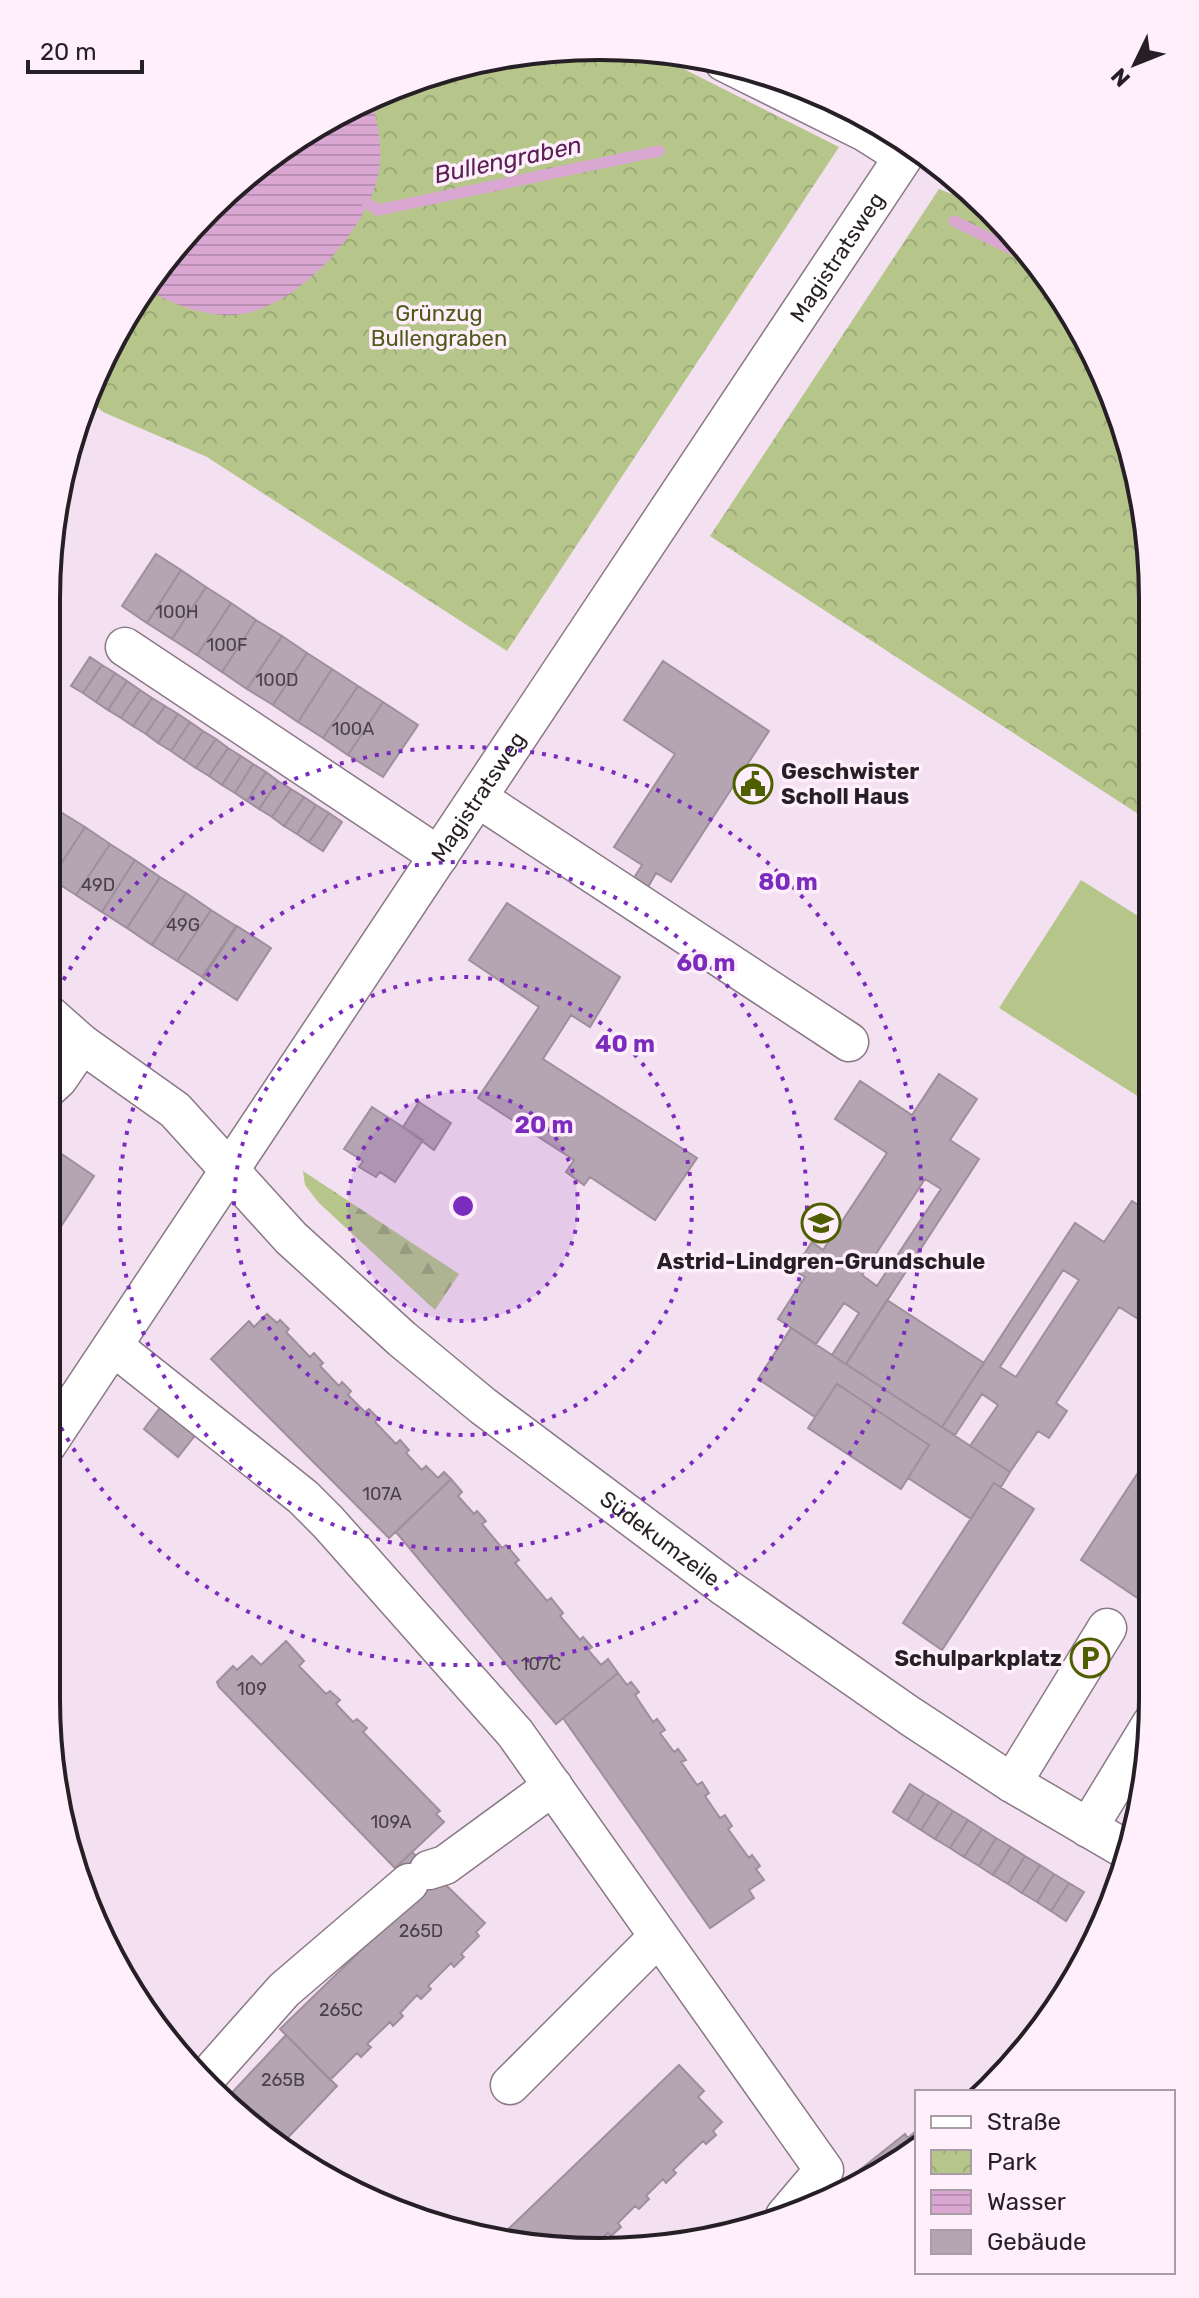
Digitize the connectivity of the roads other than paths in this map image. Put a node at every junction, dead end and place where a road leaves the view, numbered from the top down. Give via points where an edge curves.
1 (793, 96) edge
2 (882, 140) edge
3 (904, 155) edge
4 (125, 647) dead end
5 (478, 798) junction
6 (439, 856) junction
7 (60, 1025) edge
8 (849, 1042) dead end
9 (82, 1044) junction
10 (60, 1076) edge
11 (231, 1170) junction
12 (113, 1346) junction
13 (60, 1425) edge
14 (1107, 1628) dead end
15 (1136, 1749) edge
16 (1012, 1783) junction
17 (553, 1786) junction
18 (1088, 1828) junction
19 (1119, 1845) edge
20 (658, 1937) junction
21 (211, 2072) edge
22 (510, 2085) dead end
23 (833, 2181) edge

1 - 2 street
3 - 5 street, Magistratsweg
4 - 6 street
5 - 6 street, Magistratsweg
5 - 8 street
6 - 11 street, Magistratsweg
7 - 9 street, Südekumzeile
9 - 10 street
9 - 11 street, Südekumzeile via 175,1110
11 - 12 street, Magistratsweg
11 - 16 street, Südekumzeile via 322,1268 483,1406 779,1626
12 - 13 street, Magistratsweg
12 - 17 street via 328,1522 515,1733
14 - 16 street
15 - 18 street
16 - 18 street, Südekumzeile
17 - 20 street
17 - 21 street via 445,1865 419,1876 284,1990
18 - 19 street, Südekumzeile
20 - 22 street
20 - 23 street

